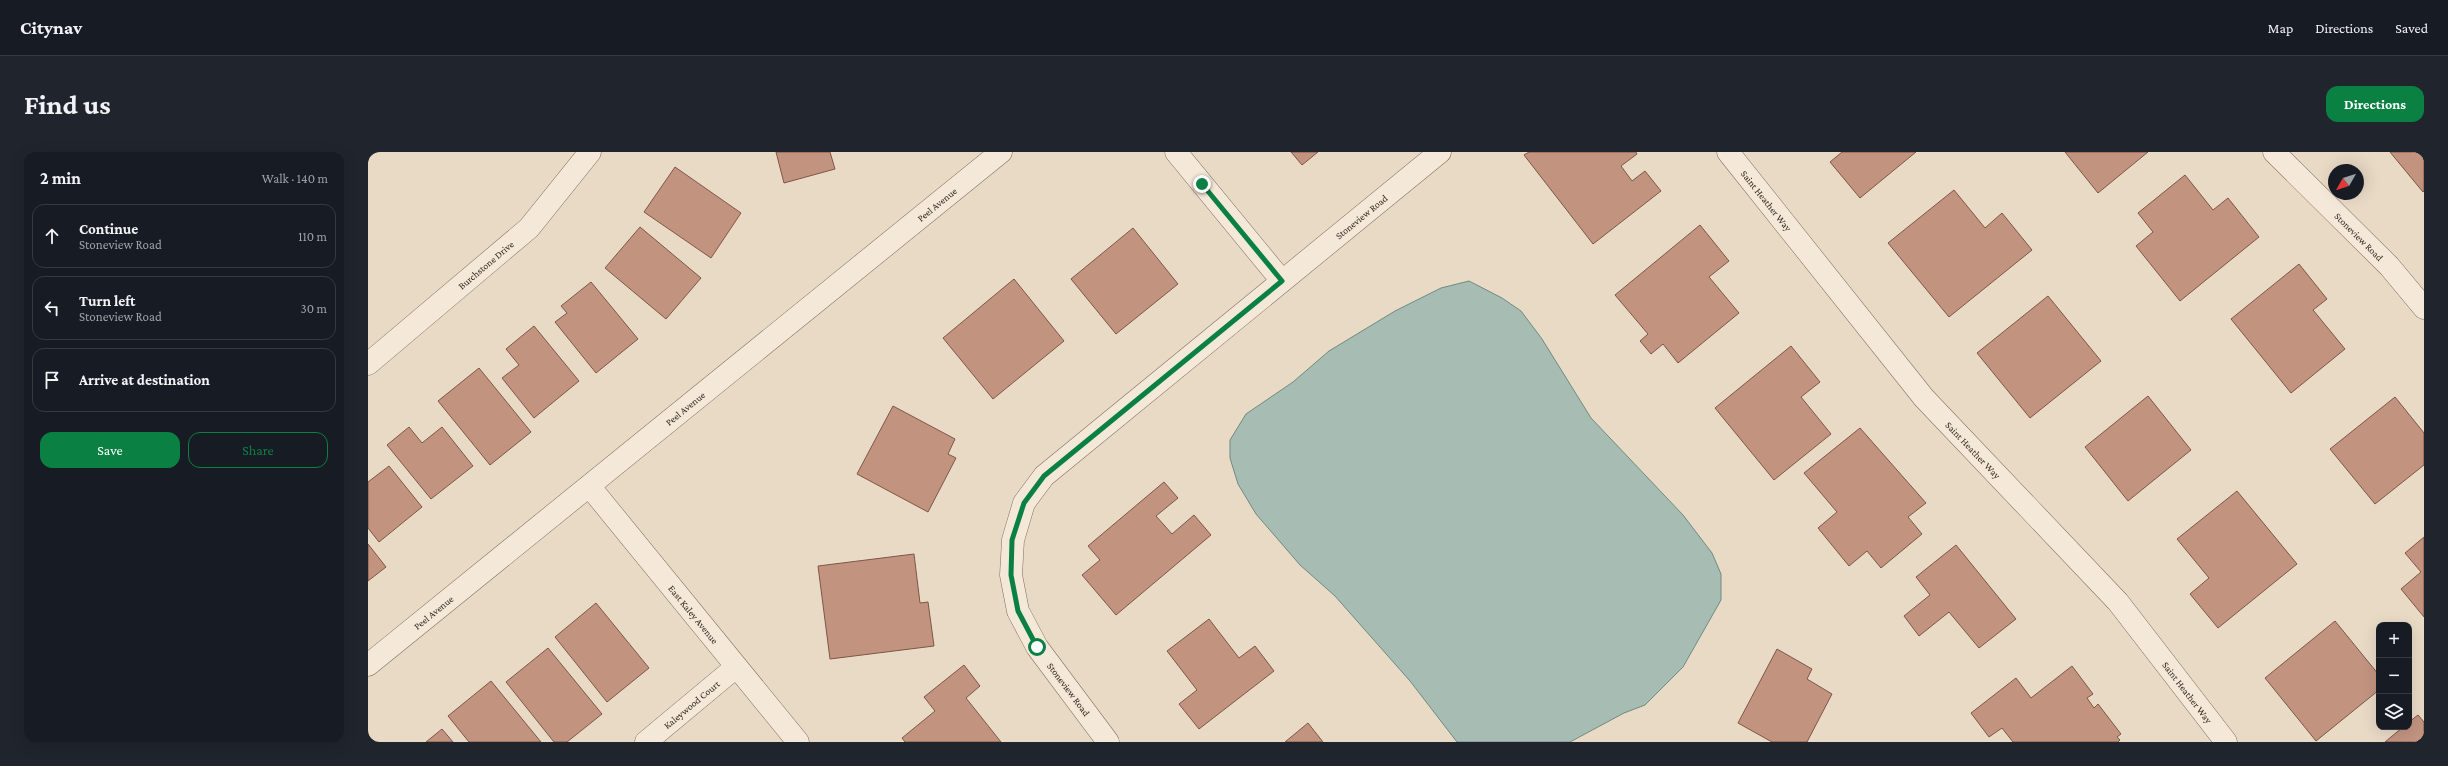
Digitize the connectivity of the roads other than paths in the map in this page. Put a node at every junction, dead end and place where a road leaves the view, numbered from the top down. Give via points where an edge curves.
1 (590, 152) edge
2 (1001, 152) edge
3 (1176, 152) edge
4 (1440, 152) edge
5 (1728, 152) edge
6 (2274, 152) edge
7 (1282, 281) junction
8 (2424, 308) edge
9 (368, 364) edge
10 (590, 487) junction
11 (368, 665) edge
12 (736, 667) junction
13 (646, 742) edge
14 (798, 742) edge
15 (1108, 742) edge
16 (2226, 742) edge

1 - 9 street, Burchstone Drive via 529,228
2 - 10 street, Peel Avenue
3 - 7 street
4 - 7 street, Stoneview Road
5 - 16 street, Saint Heather Way via 1924,398 2118,602
6 - 8 street, Stoneview Road via 2389,266
7 - 15 street, Stoneview Road via 1044,476 1024,503 1012,540 1011,575 1018,611 1037,647
10 - 11 street, Peel Avenue
10 - 12 street, East Kaley Avenue
12 - 13 street, Kaleywood Court
12 - 14 street, East Kaley Avenue

